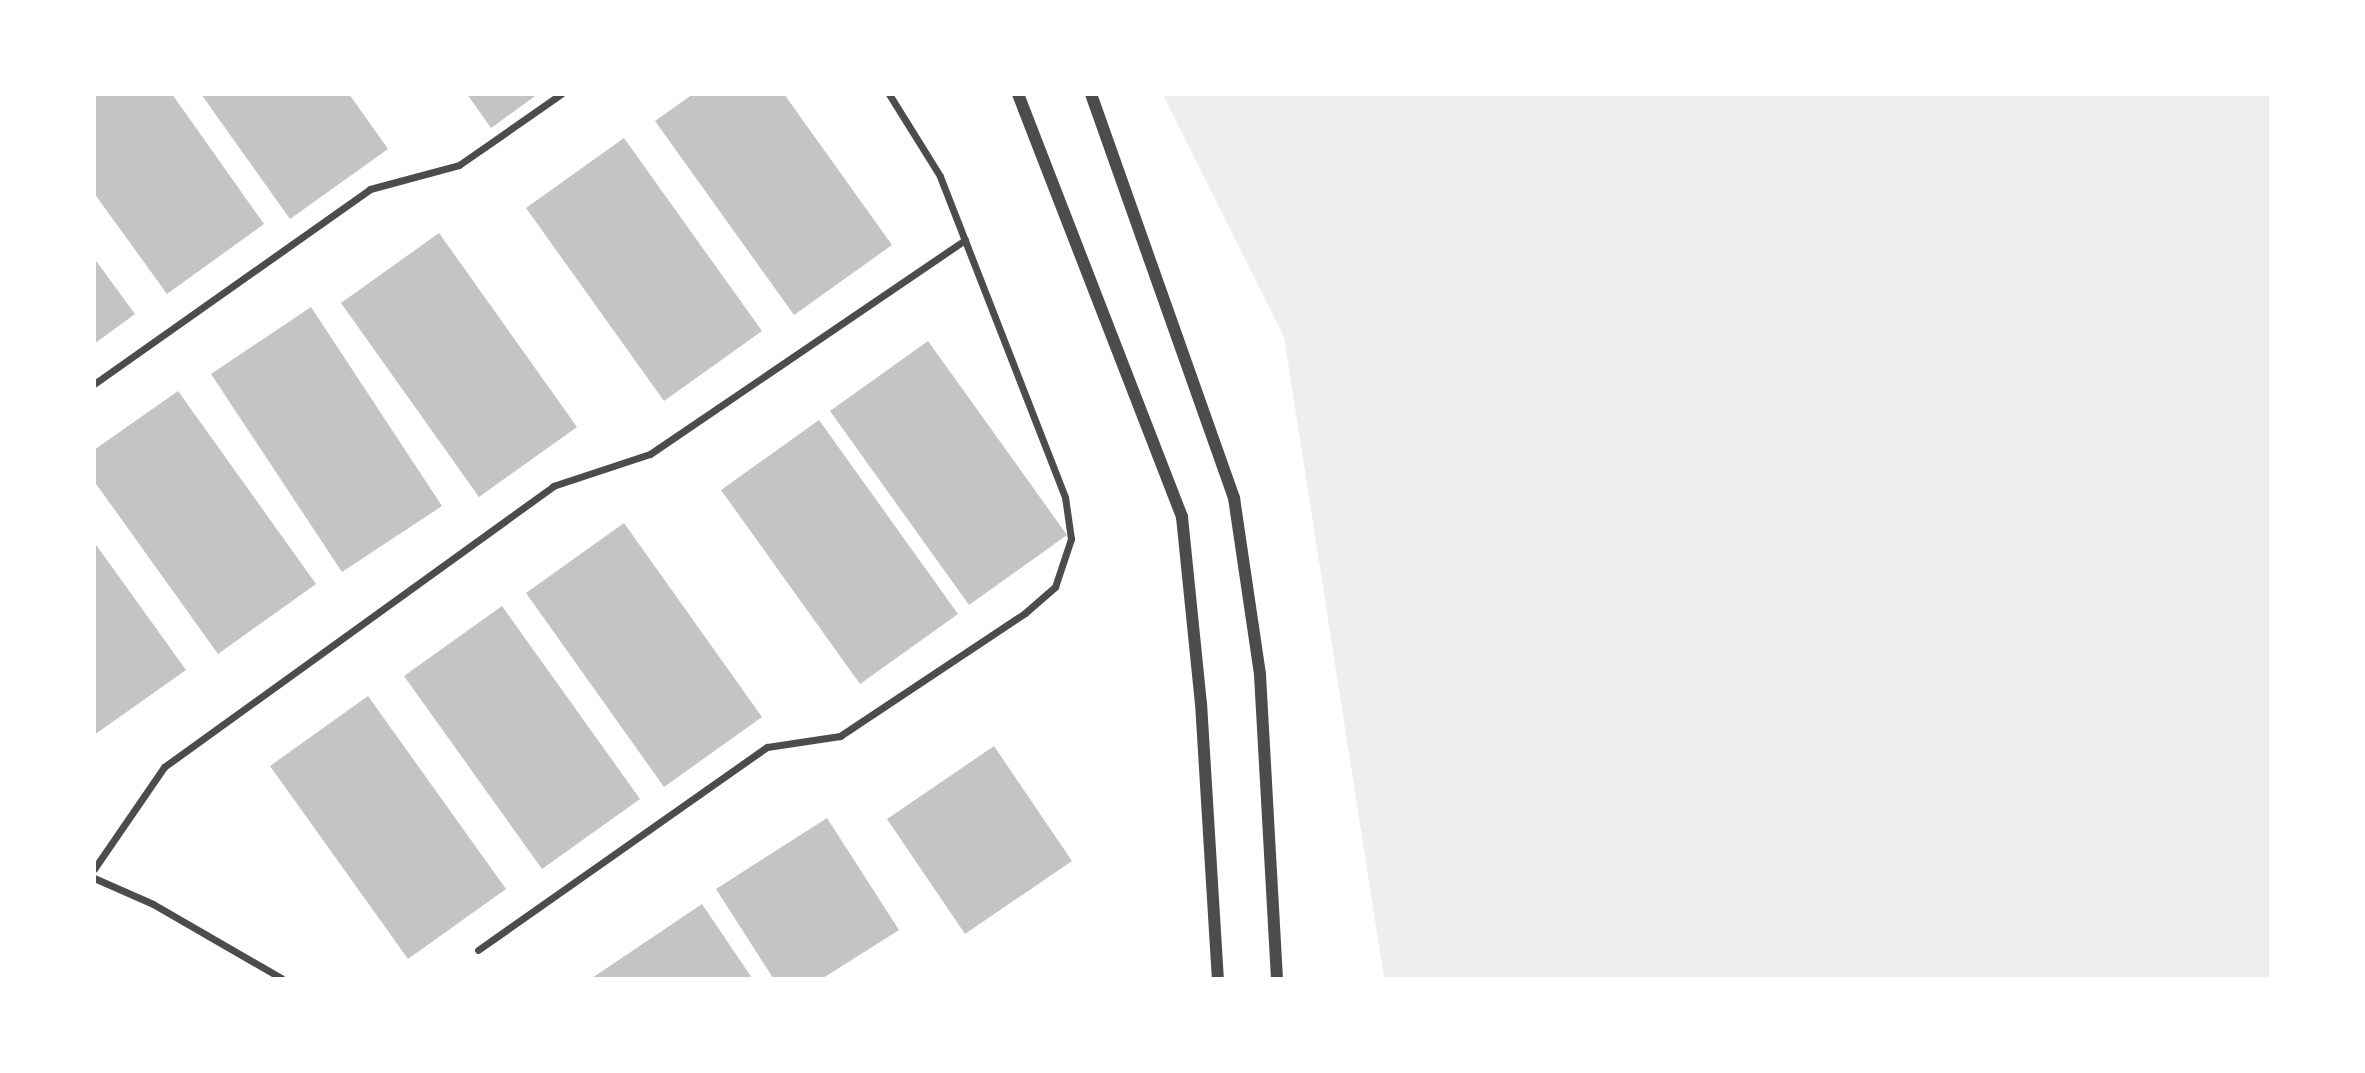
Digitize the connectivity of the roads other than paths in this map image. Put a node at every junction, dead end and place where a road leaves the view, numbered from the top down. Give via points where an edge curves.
1 (561, 94) edge
2 (889, 94) edge
3 (1018, 94) edge
4 (1091, 94) edge
5 (965, 240) junction
6 (94, 384) edge
7 (94, 869) edge
8 (94, 878) edge
9 (478, 950) dead end
10 (281, 978) edge
11 (1218, 978) edge
12 (1276, 978) edge

1 - 6 street via 459,165 370,189
2 - 5 street via 940,176
3 - 11 street via 1182,517 1201,703
4 - 12 street via 1234,498 1259,676
5 - 7 street via 650,454 553,486 320,654 164,767
5 - 9 street via 1065,498 1072,539 1055,587 1025,613 840,736 767,747
8 - 10 street via 153,904

